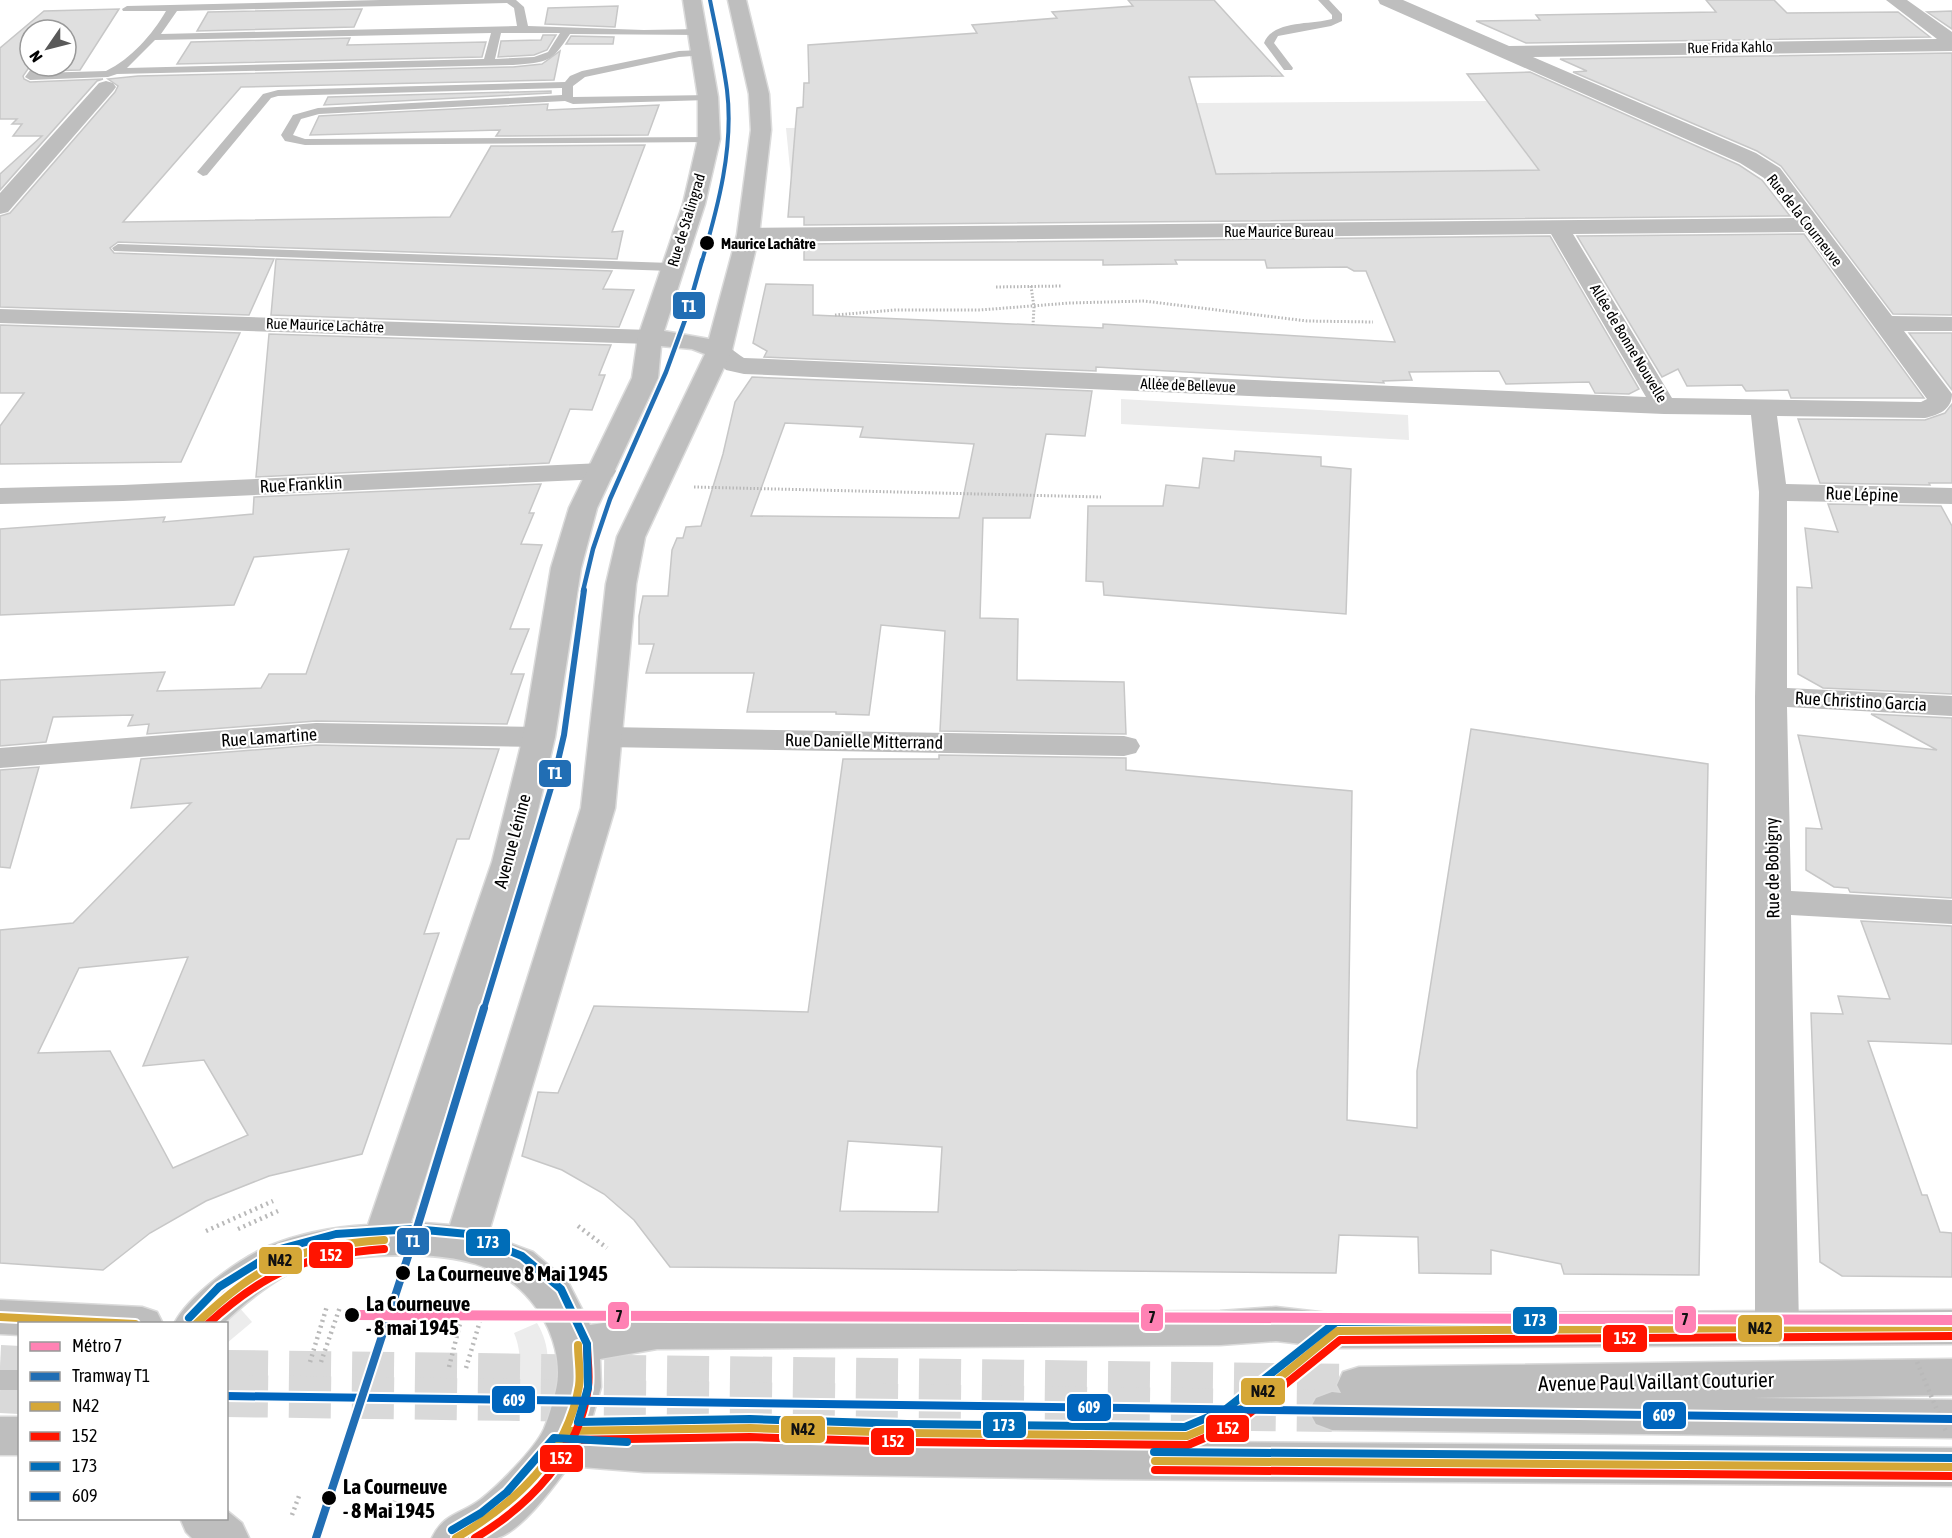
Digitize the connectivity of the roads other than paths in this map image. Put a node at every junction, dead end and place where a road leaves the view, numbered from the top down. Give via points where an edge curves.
1 (692, 0) edge
2 (737, 0) edge
3 (1323, 0) edge
4 (1387, 0) edge
5 (1895, 0) edge
6 (394, 3) junction
7 (174, 8) junction
8 (127, 9) dead end
9 (523, 28) junction
10 (497, 29) junction
11 (567, 31) junction
12 (372, 32) junction
13 (699, 32) junction
14 (152, 37) junction
15 (1952, 43) edge
16 (1508, 52) junction
17 (702, 53) junction
18 (489, 63) junction
19 (1288, 68) dead end
20 (78, 75) edge
21 (112, 79) junction
22 (568, 86) junction
23 (708, 97) junction
24 (567, 98) junction
25 (709, 139) junction
26 (203, 172) dead end
27 (0, 207) edge
28 (1809, 225) junction
29 (1559, 229) junction
30 (748, 235) junction
31 (118, 248) dead end
32 (671, 267) junction
33 (0, 316) edge
34 (1884, 323) junction
35 (1952, 324) edge
36 (650, 337) junction
37 (719, 350) junction
38 (1664, 406) junction
39 (1763, 409) junction
40 (602, 471) junction
41 (1773, 492) junction
42 (0, 496) edge
43 (1952, 496) edge
44 (1771, 697) junction
45 (1952, 706) edge
46 (539, 737) junction
47 (605, 737) junction
48 (1124, 746) dead end
49 (0, 759) edge
50 (1773, 902) junction
51 (1952, 912) edge
52 (384, 1239) junction
53 (465, 1243) junction
54 (0, 1317) edge
55 (118, 1322) edge
56 (196, 1322) edge
57 (1952, 1327) edge
58 (1777, 1328) junction
59 (1337, 1331) junction
60 (578, 1346) junction
61 (1935, 1370) edge
62 (0, 1380) edge
63 (18, 1380) edge
64 (0, 1436) edge
65 (18, 1436) edge
66 (562, 1438) junction
67 (1950, 1440) edge
68 (205, 1520) edge
69 (225, 1538) edge
70 (456, 1538) edge

1 - 13 street, Rue de Stalingrad
2 - 30 street via 759,94 761,130
3 - 19 lane via 1337,14 1337,21 1282,31 1274,34 1269,43
4 - 16 street, Rue de la Courneuve
5 - 15 street
6 - 7 lane
6 - 9 lane via 509,0 519,7
6 - 12 lane
7 - 8 lane
7 - 14 lane
9 - 10 lane
9 - 11 lane
10 - 12 lane
10 - 18 lane
11 - 13 lane
11 - 18 lane via 552,54 535,60
12 - 14 lane
13 - 17 street, Rue de Stalingrad
14 - 21 lane
15 - 16 street, Rue Frida Kahlo
16 - 28 street, Rue de la Courneuve via 1748,158 1772,173
17 - 22 lane via 582,74
17 - 23 street, Rue de Stalingrad
18 - 21 lane
20 - 21 lane via 108,74
21 - 27 street
22 - 24 lane
22 - 26 lane via 278,93 267,96
23 - 24 lane via 573,101
23 - 25 street, Rue de Stalingrad
24 - 25 lane via 318,111 297,117 287,135 304,142
25 - 32 street, Rue de Stalingrad via 694,204
28 - 29 street, Rue Maurice Bureau
28 - 34 street, Rue de la Courneuve
29 - 30 street, Rue Maurice Bureau
29 - 38 street, Allée de Bonne Nouvelle
30 - 37 street
31 - 32 lane
32 - 36 street, Rue de Stalingrad
33 - 36 street, Rue Maurice Lachâtre
34 - 35 street
34 - 39 street, Rue de la Courneuve via 1941,398 1937,404 1925,410
36 - 37 street via 695,342
36 - 40 street, Avenue Lénine via 645,378
37 - 38 street, Allée de Bellevue via 735,365
37 - 47 street via 631,537 621,584
38 - 39 street, Allée de Bonne Nouvelle
39 - 41 street, Rue de Bobigny
40 - 42 street, Rue Franklin
40 - 46 street, Avenue Lénine via 583,508 566,568
41 - 43 street, Rue Lépine
41 - 44 street, Rue de Bobigny
44 - 45 street, Rue Christino Garcia
44 - 50 street, Rue de Bobigny
46 - 49 street, Rue Lamartine via 316,733
46 - 52 street, Avenue Lénine via 509,862
47 - 48 street, Rue Danielle Mitterrand
47 - 53 street via 598,808
50 - 51 street
50 - 58 street, Rue de Bobigny
52 - 53 street
52 - 56 street via 337,1243 282,1258 225,1294
53 - 60 street via 518,1264 553,1294
54 - 55 street
57 - 58 street
58 - 59 street
59 - 60 street via 1276,1324 1220,1328 657,1332
59 - 66 lane via 1230,1418 1187,1436 750,1428
60 - 66 street via 579,1387
61 - 67 street, Avenue Paul Vaillant Couturier via 1346,1398
62 - 63 lane
64 - 65 street
66 - 67 street via 644,1452 1149,1461
66 - 70 street via 528,1485 507,1506
68 - 69 street

